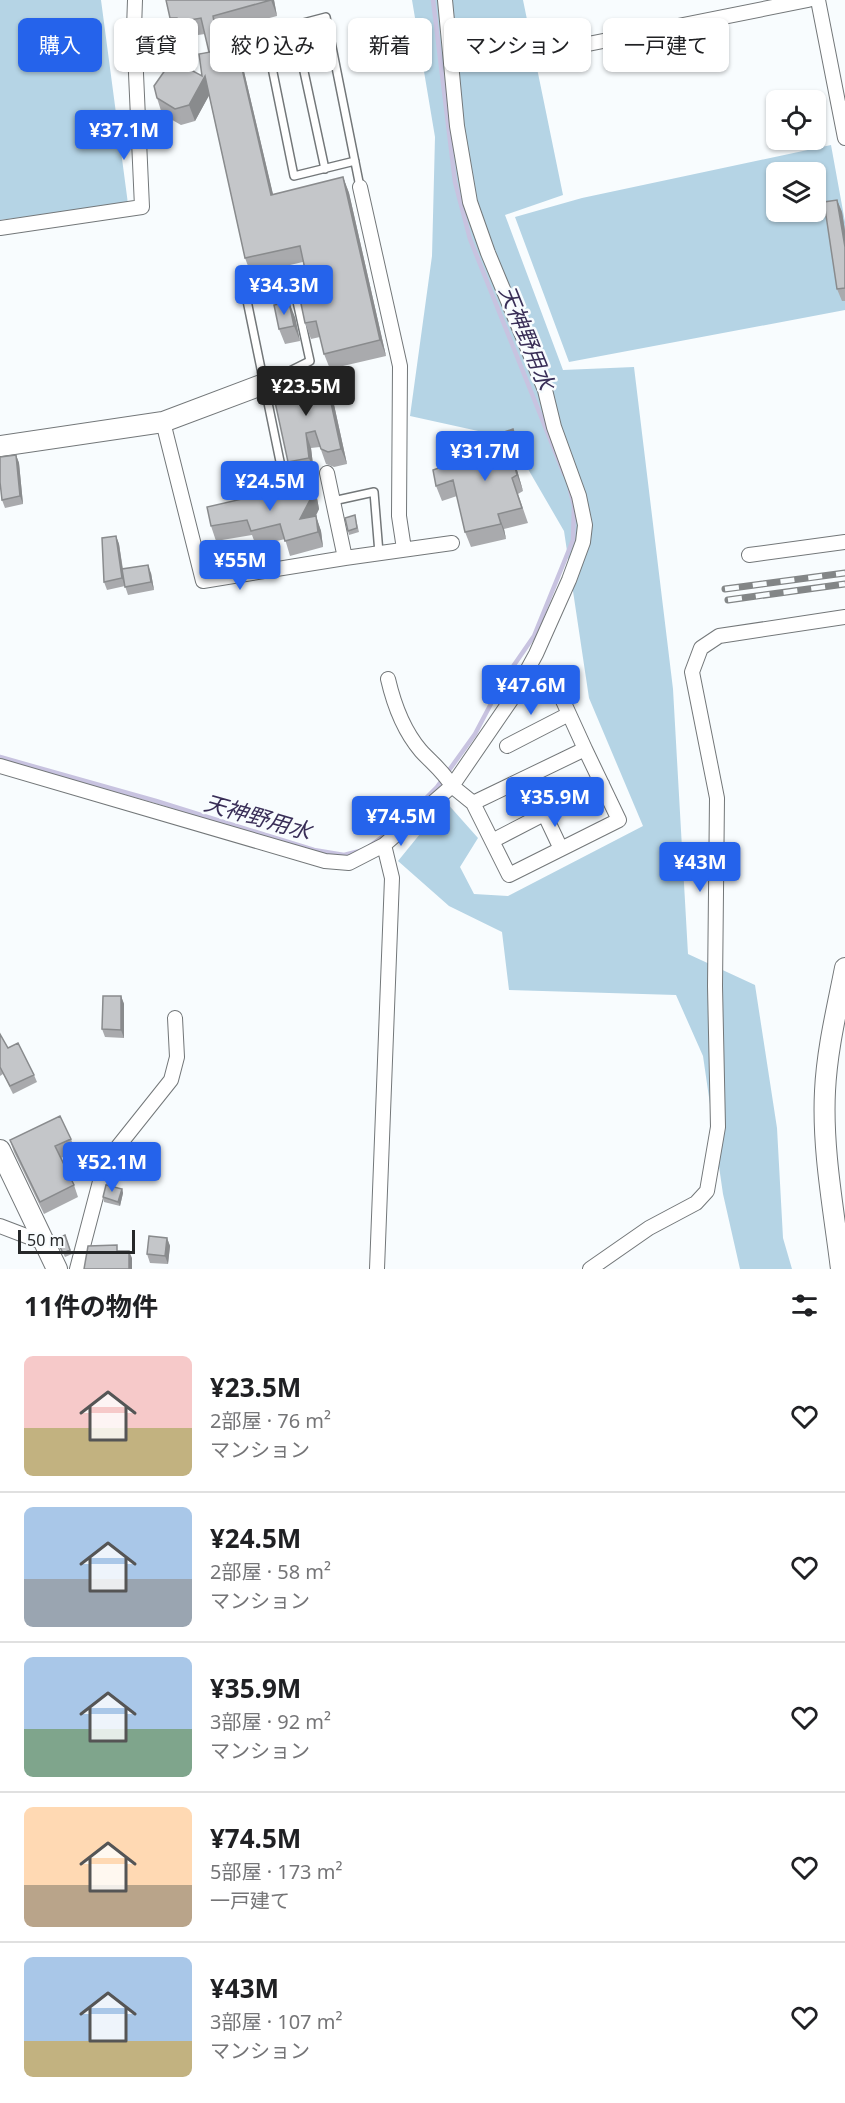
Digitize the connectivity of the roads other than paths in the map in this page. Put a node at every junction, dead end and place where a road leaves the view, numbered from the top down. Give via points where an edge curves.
1 (135, 0) edge
2 (445, 0) edge
3 (808, 0) edge
4 (818, 0) edge
5 (591, 43) edge
6 (336, 67) edge
7 (272, 72) edge
8 (304, 72) edge
9 (845, 138) edge
10 (355, 162) junction
11 (325, 169) junction
12 (360, 187) joint
13 (0, 228) edge
14 (264, 384) junction
15 (163, 422) junction
16 (0, 446) edge
17 (327, 472) dead end
18 (283, 476) dead end
19 (333, 501) junction
20 (845, 542) edge
21 (452, 543) dead end
22 (404, 549) junction
23 (379, 553) junction
24 (748, 555) dead end
25 (345, 558) junction
26 (845, 617) edge
27 (388, 679) dead end
28 (560, 692) dead end
29 (569, 714) junction
30 (507, 746) dead end
31 (585, 749) junction
32 (0, 766) edge
33 (527, 777) junction
34 (602, 784) junction
35 (452, 786) junction
36 (473, 803) junction
37 (545, 815) junction
38 (492, 841) junction
39 (384, 845) junction
40 (561, 849) junction
41 (845, 968) edge
42 (175, 1018) dead end
43 (838, 1042) edge
44 (0, 1150) edge
45 (0, 1226) edge
46 (42, 1242) junction
47 (57, 1269) edge
48 (77, 1269) edge
49 (377, 1269) edge
50 (590, 1269) edge
51 (841, 1269) edge

1 - 13 street via 142,207
2 - 35 street via 457,126 470,202 545,390 585,525 569,580 536,654 511,700
3 - 5 street
4 - 9 street
6 - 10 lane
7 - 11 lane via 294,176
8 - 11 lane
10 - 11 lane
10 - 12 lane
12 - 22 street via 400,366 399,516
14 - 14 lane via 244,286 291,274 310,361
14 - 15 main road
14 - 18 lane
15 - 16 main road
15 - 25 street via 203,581
17 - 19 street
19 - 23 lane via 374,492
19 - 25 street
20 - 24 street
21 - 22 street
22 - 23 street
23 - 25 street
26 - 50 street via 719,636 702,648 692,672 717,798 718,1127 707,1191 696,1203 649,1228
27 - 35 street via 404,725
28 - 29 street
29 - 30 street
29 - 31 street
31 - 33 street
31 - 34 street
32 - 39 street via 325,861 349,863
33 - 36 street
33 - 37 street
34 - 37 street
34 - 40 street via 619,820
35 - 36 street
35 - 39 street
36 - 38 street
37 - 38 street
37 - 40 street
38 - 40 street via 509,875
39 - 49 street via 392,878
41 - 43 main road
42 - 48 street via 177,1057 171,1080 103,1170
43 - 51 main road via 825,1104
44 - 46 main road
45 - 46 street
46 - 47 main road

